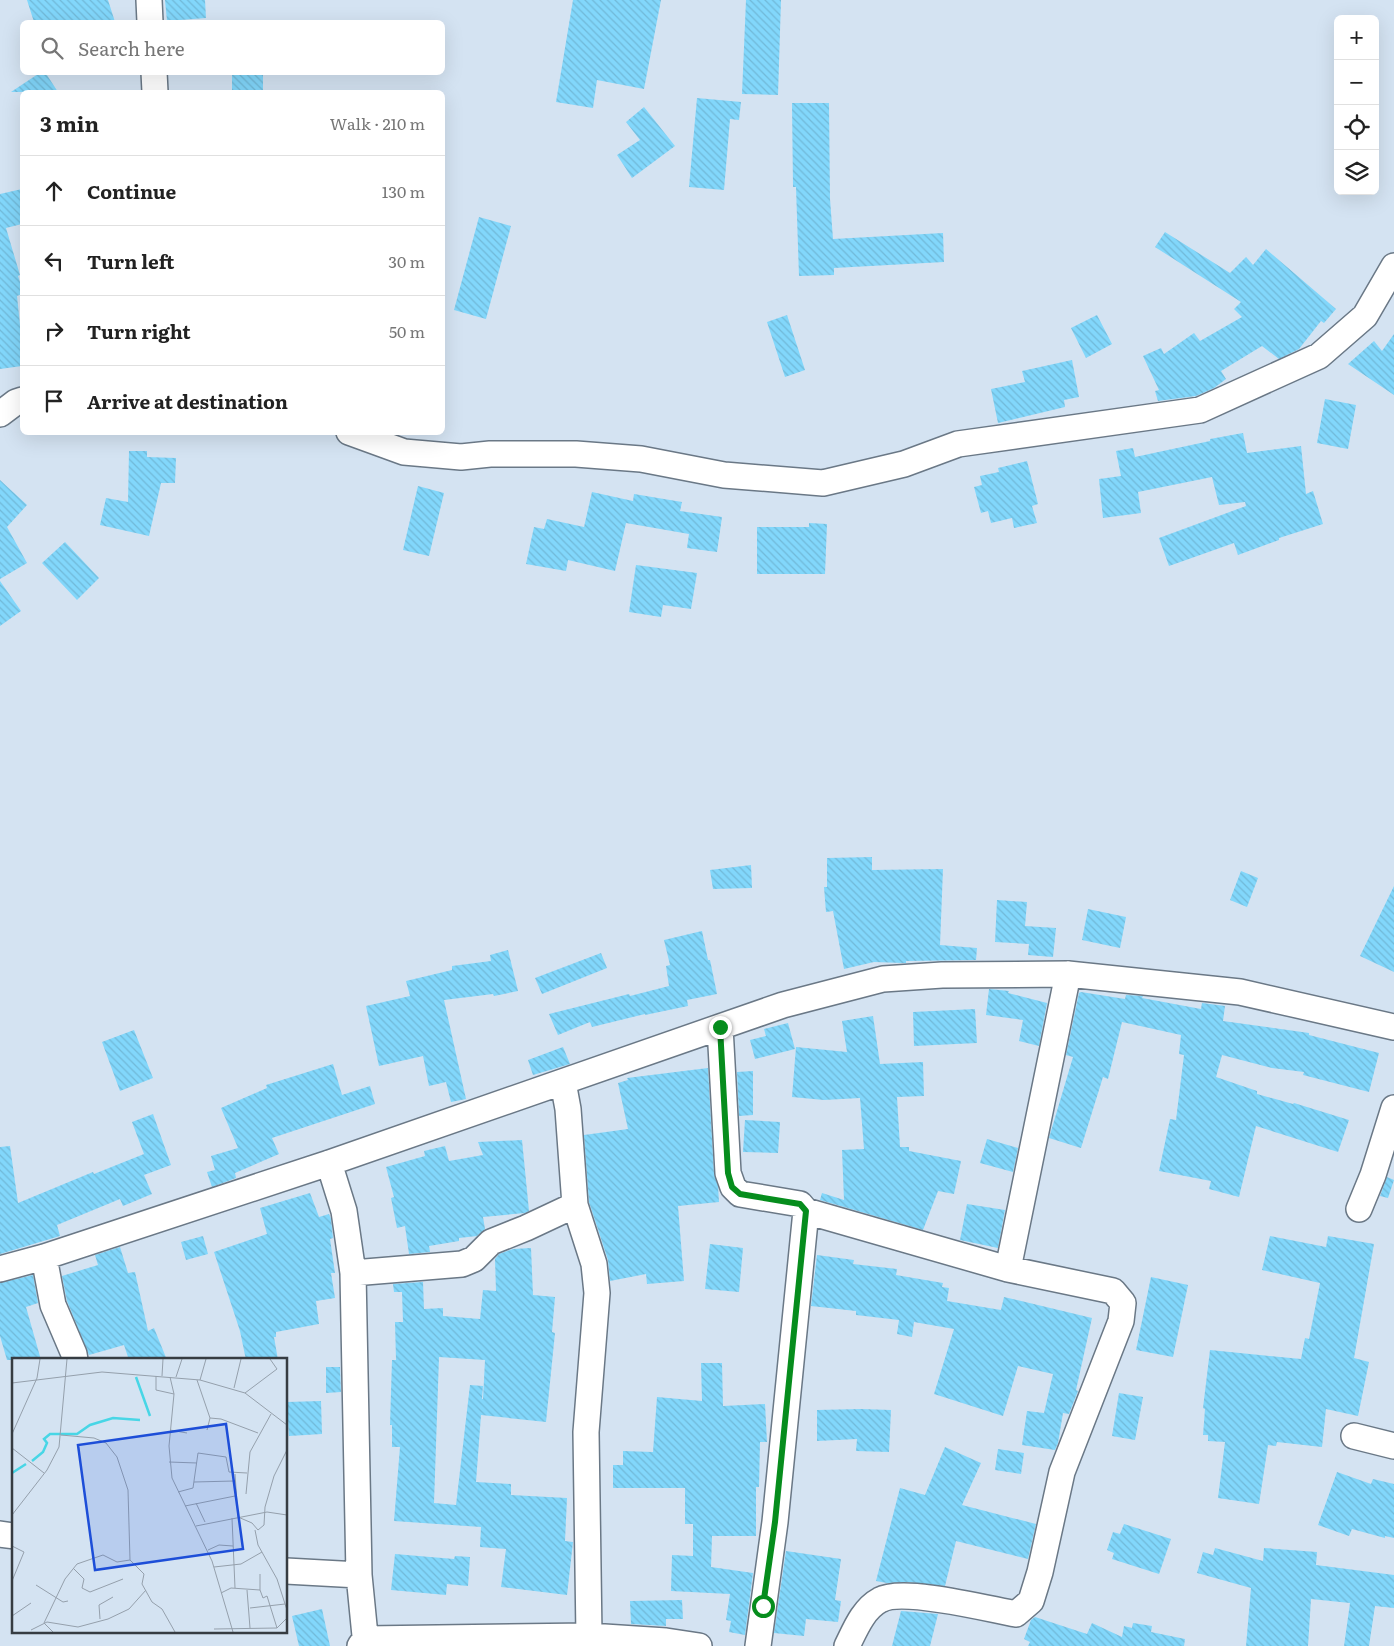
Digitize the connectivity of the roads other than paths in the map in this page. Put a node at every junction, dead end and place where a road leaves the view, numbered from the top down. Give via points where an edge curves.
1 (149, 0) edge
2 (150, 20) edge
3 (154, 75) edge
4 (155, 90) edge
5 (1394, 266) edge
6 (20, 401) edge
7 (0, 414) edge
8 (357, 435) edge
9 (1068, 974) junction
10 (720, 1027) junction
11 (1394, 1027) edge
12 (563, 1082) junction
13 (1394, 1108) edge
14 (329, 1163) junction
15 (575, 1205) junction
16 (1359, 1209) dead end
17 (806, 1211) junction
18 (44, 1257) junction
19 (0, 1269) edge
20 (1008, 1269) junction
21 (353, 1273) junction
22 (75, 1358) edge
23 (1354, 1436) dead end
24 (1394, 1446) edge
25 (288, 1571) edge
26 (359, 1575) junction
27 (589, 1636) junction
28 (363, 1644) edge
29 (699, 1646) edge
30 (758, 1646) edge
31 (847, 1646) edge

1 - 2 street
3 - 4 street
5 - 8 street via 1364,316 1319,356 1200,410 958,444 904,464 823,483 724,475 641,459 576,454 461,457 404,452
6 - 7 street
9 - 10 street via 942,974 883,979 784,1005
9 - 11 street via 1240,992
9 - 20 street
10 - 12 street
10 - 17 street via 728,1173 732,1187 740,1194 800,1204
12 - 14 street
12 - 15 street
13 - 16 street
14 - 18 street
14 - 21 street via 344,1211
15 - 21 street via 491,1242 474,1259 462,1264
15 - 27 street via 594,1264 597,1294 586,1432
17 - 20 street
17 - 30 street via 775,1522
18 - 19 street
18 - 22 street via 53,1305
20 - 31 street via 1113,1291 1123,1303 1121,1321 1062,1472 1031,1601 1016,1614 942,1599 901,1596 881,1599 863,1614
21 - 26 street
23 - 24 street
25 - 26 street
26 - 28 street
27 - 28 street
27 - 29 street

